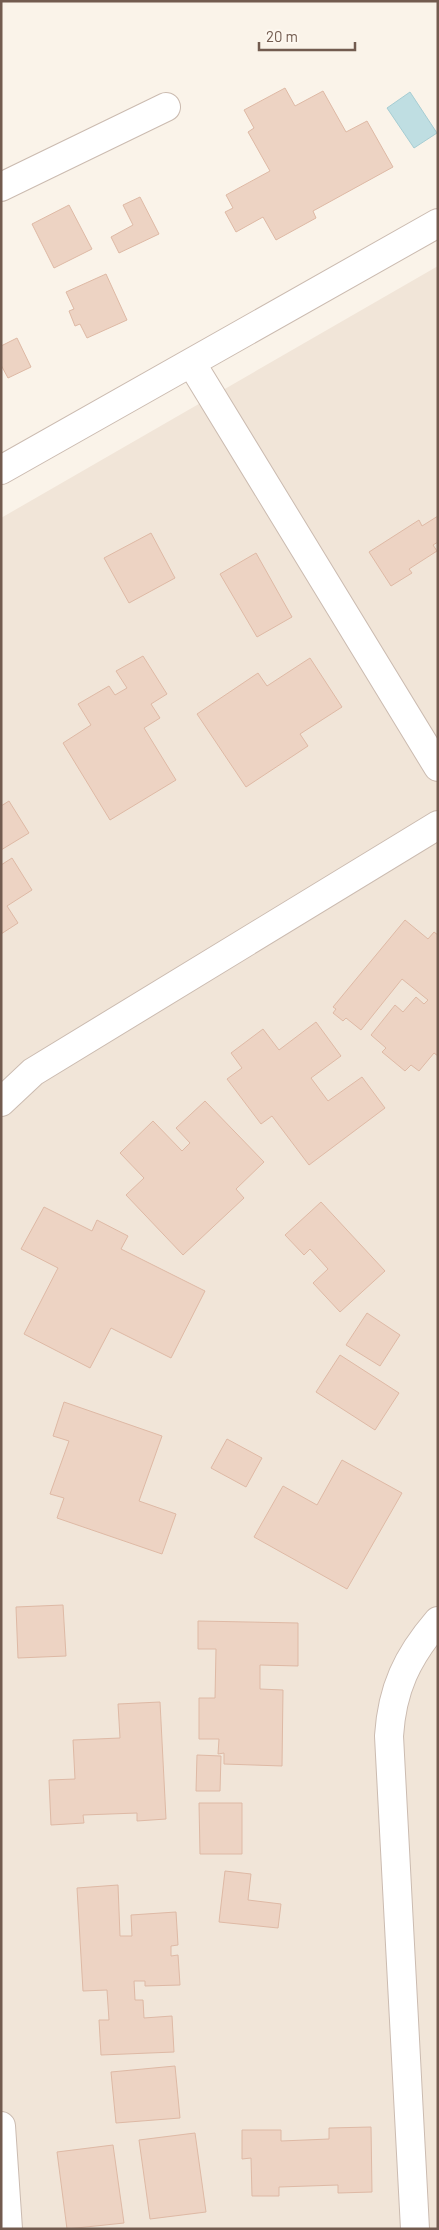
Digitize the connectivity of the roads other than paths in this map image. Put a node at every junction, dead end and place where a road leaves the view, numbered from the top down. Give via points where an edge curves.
1 (166, 107) dead end
2 (1, 187) edge
3 (438, 223) edge
4 (192, 364) junction
5 (1, 470) edge
6 (438, 767) edge
7 (438, 825) edge
8 (1, 1102) edge
9 (438, 1621) edge
10 (1, 2126) edge
11 (8, 2229) edge
12 (415, 2229) edge

1 - 2 street
3 - 4 street
4 - 5 street
4 - 6 street
7 - 8 street via 33,1072
9 - 12 street via 422,1639 397,1687 390,1712 389,1736
10 - 11 street

